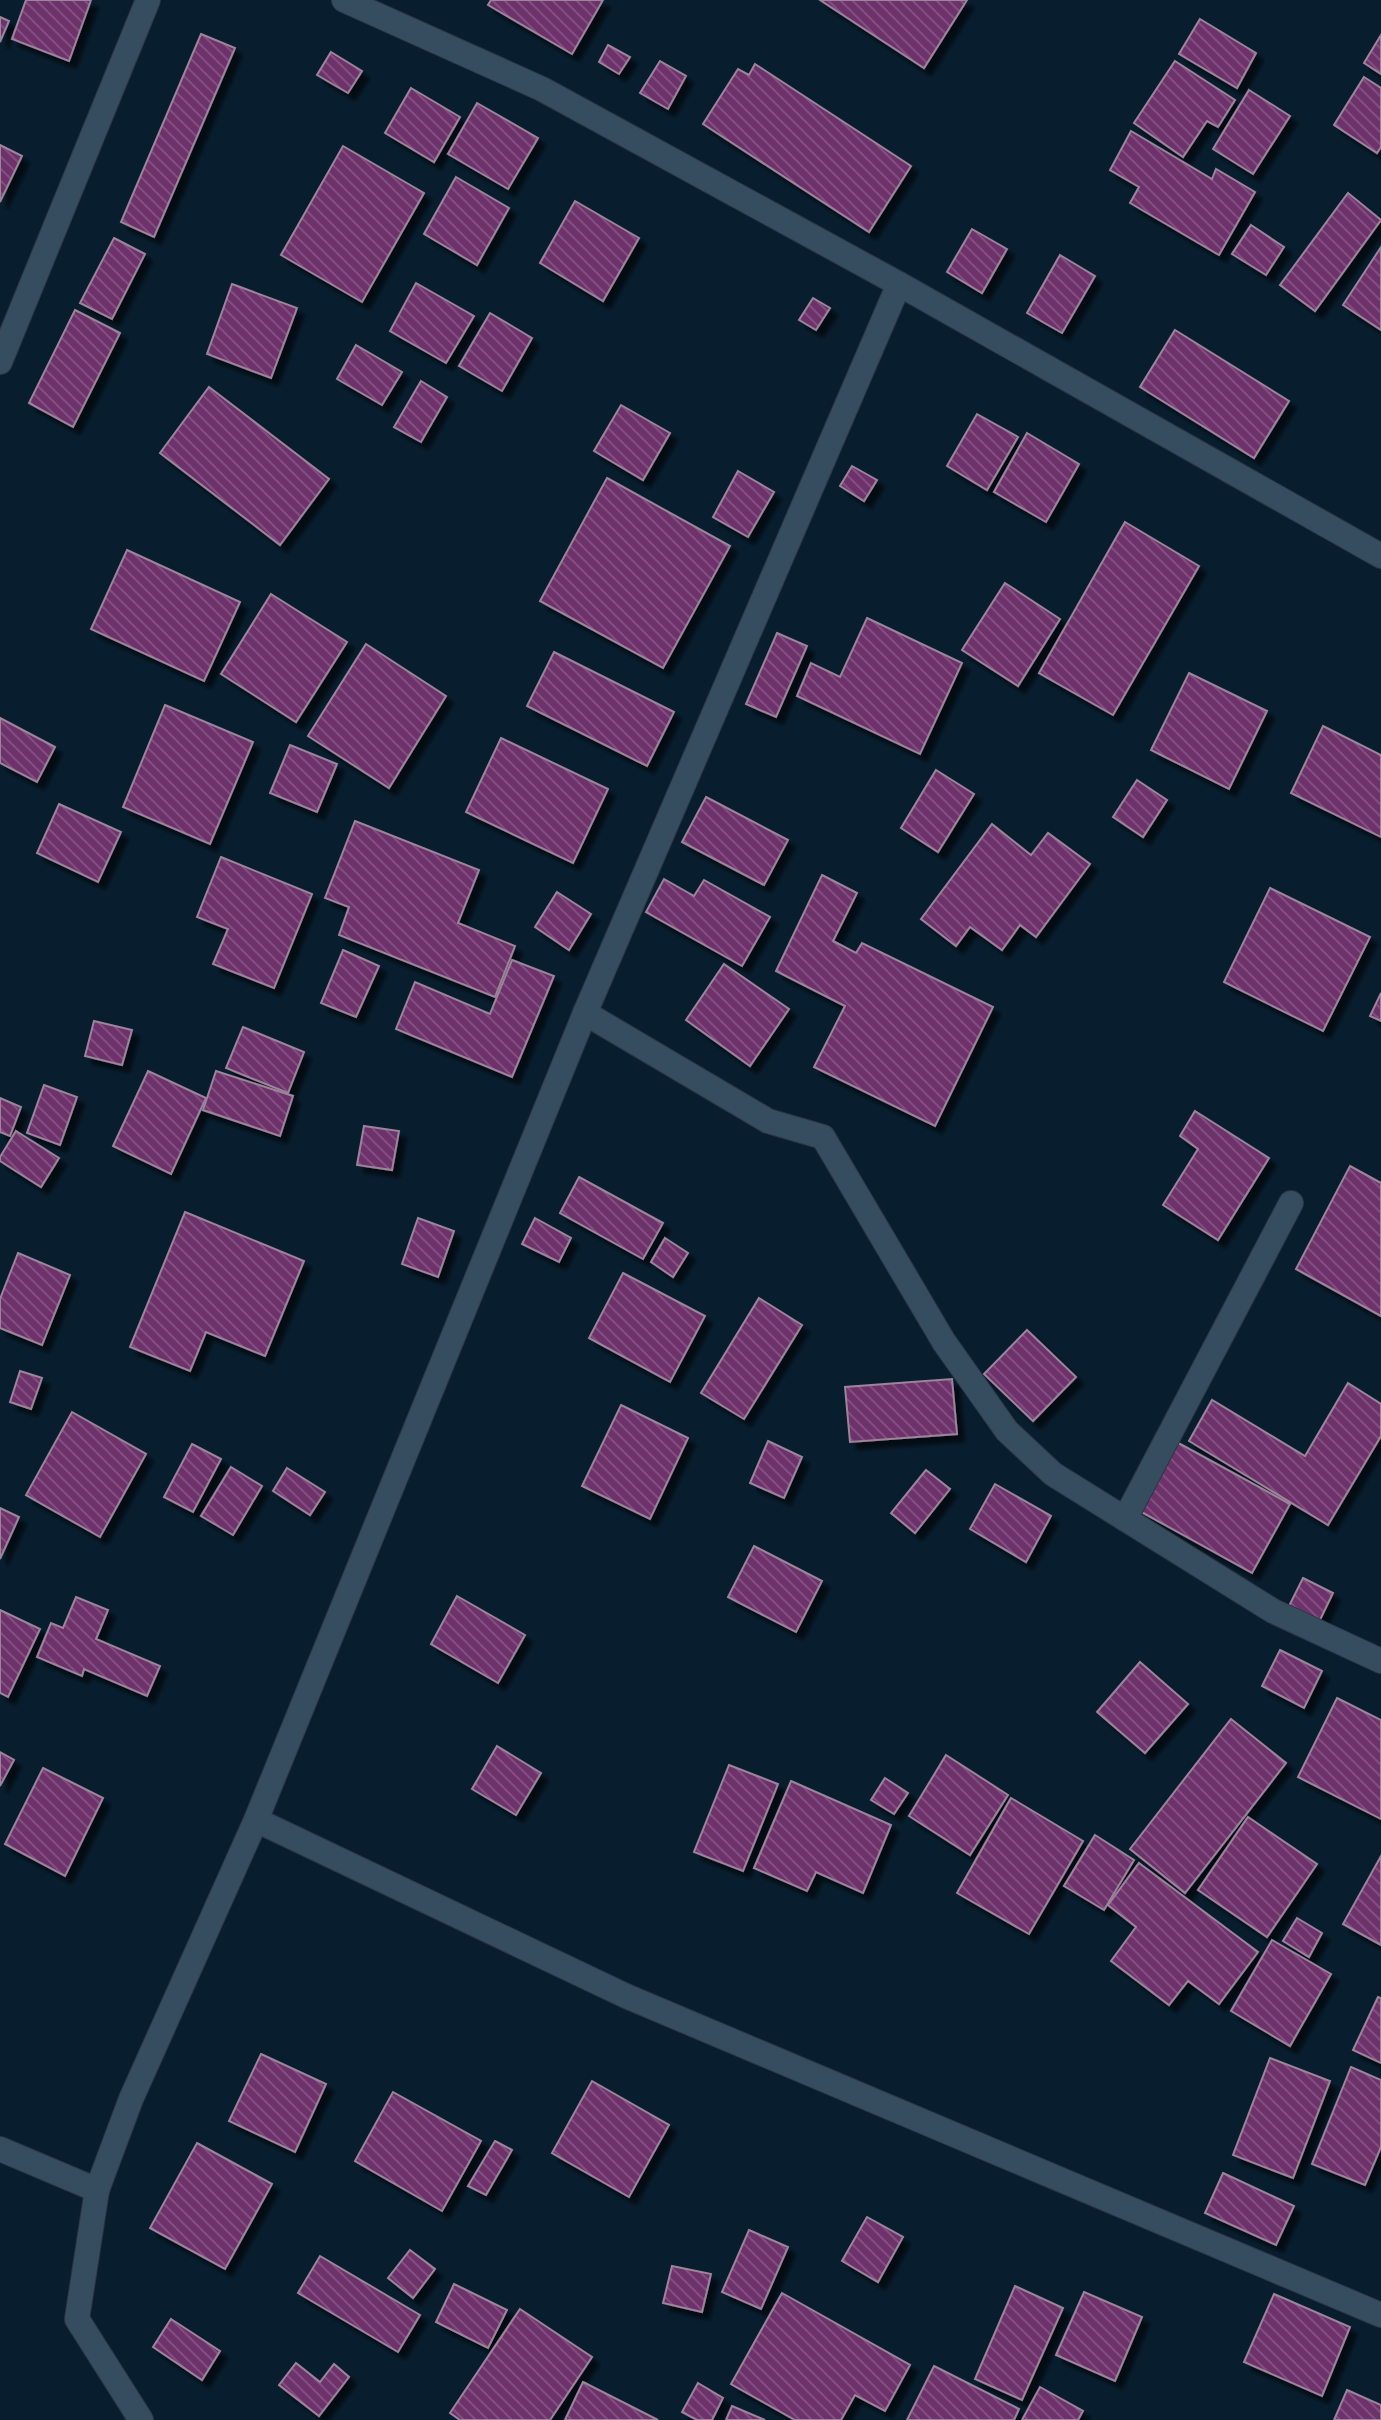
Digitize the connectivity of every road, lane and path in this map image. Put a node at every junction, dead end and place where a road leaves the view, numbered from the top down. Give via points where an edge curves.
1 (148, 0) edge
2 (344, 0) edge
3 (899, 284) junction
4 (0, 362) edge
5 (1381, 556) edge
6 (585, 1013) junction
7 (1291, 1203) dead end
8 (1125, 1519) junction
9 (1381, 1661) edge
10 (256, 1820) junction
11 (0, 2149) edge
12 (97, 2190) junction
13 (1381, 2315) edge
14 (141, 2420) edge

1 - 4 street
2 - 3 street via 542,89
3 - 5 street
3 - 6 street
6 - 8 street via 768,1121 823,1137 944,1342 1007,1431 1053,1474
6 - 10 street
7 - 8 street
8 - 9 street via 1273,1611
10 - 12 street via 131,2099
10 - 13 street via 626,1996
11 - 12 street
12 - 14 street via 77,2319

